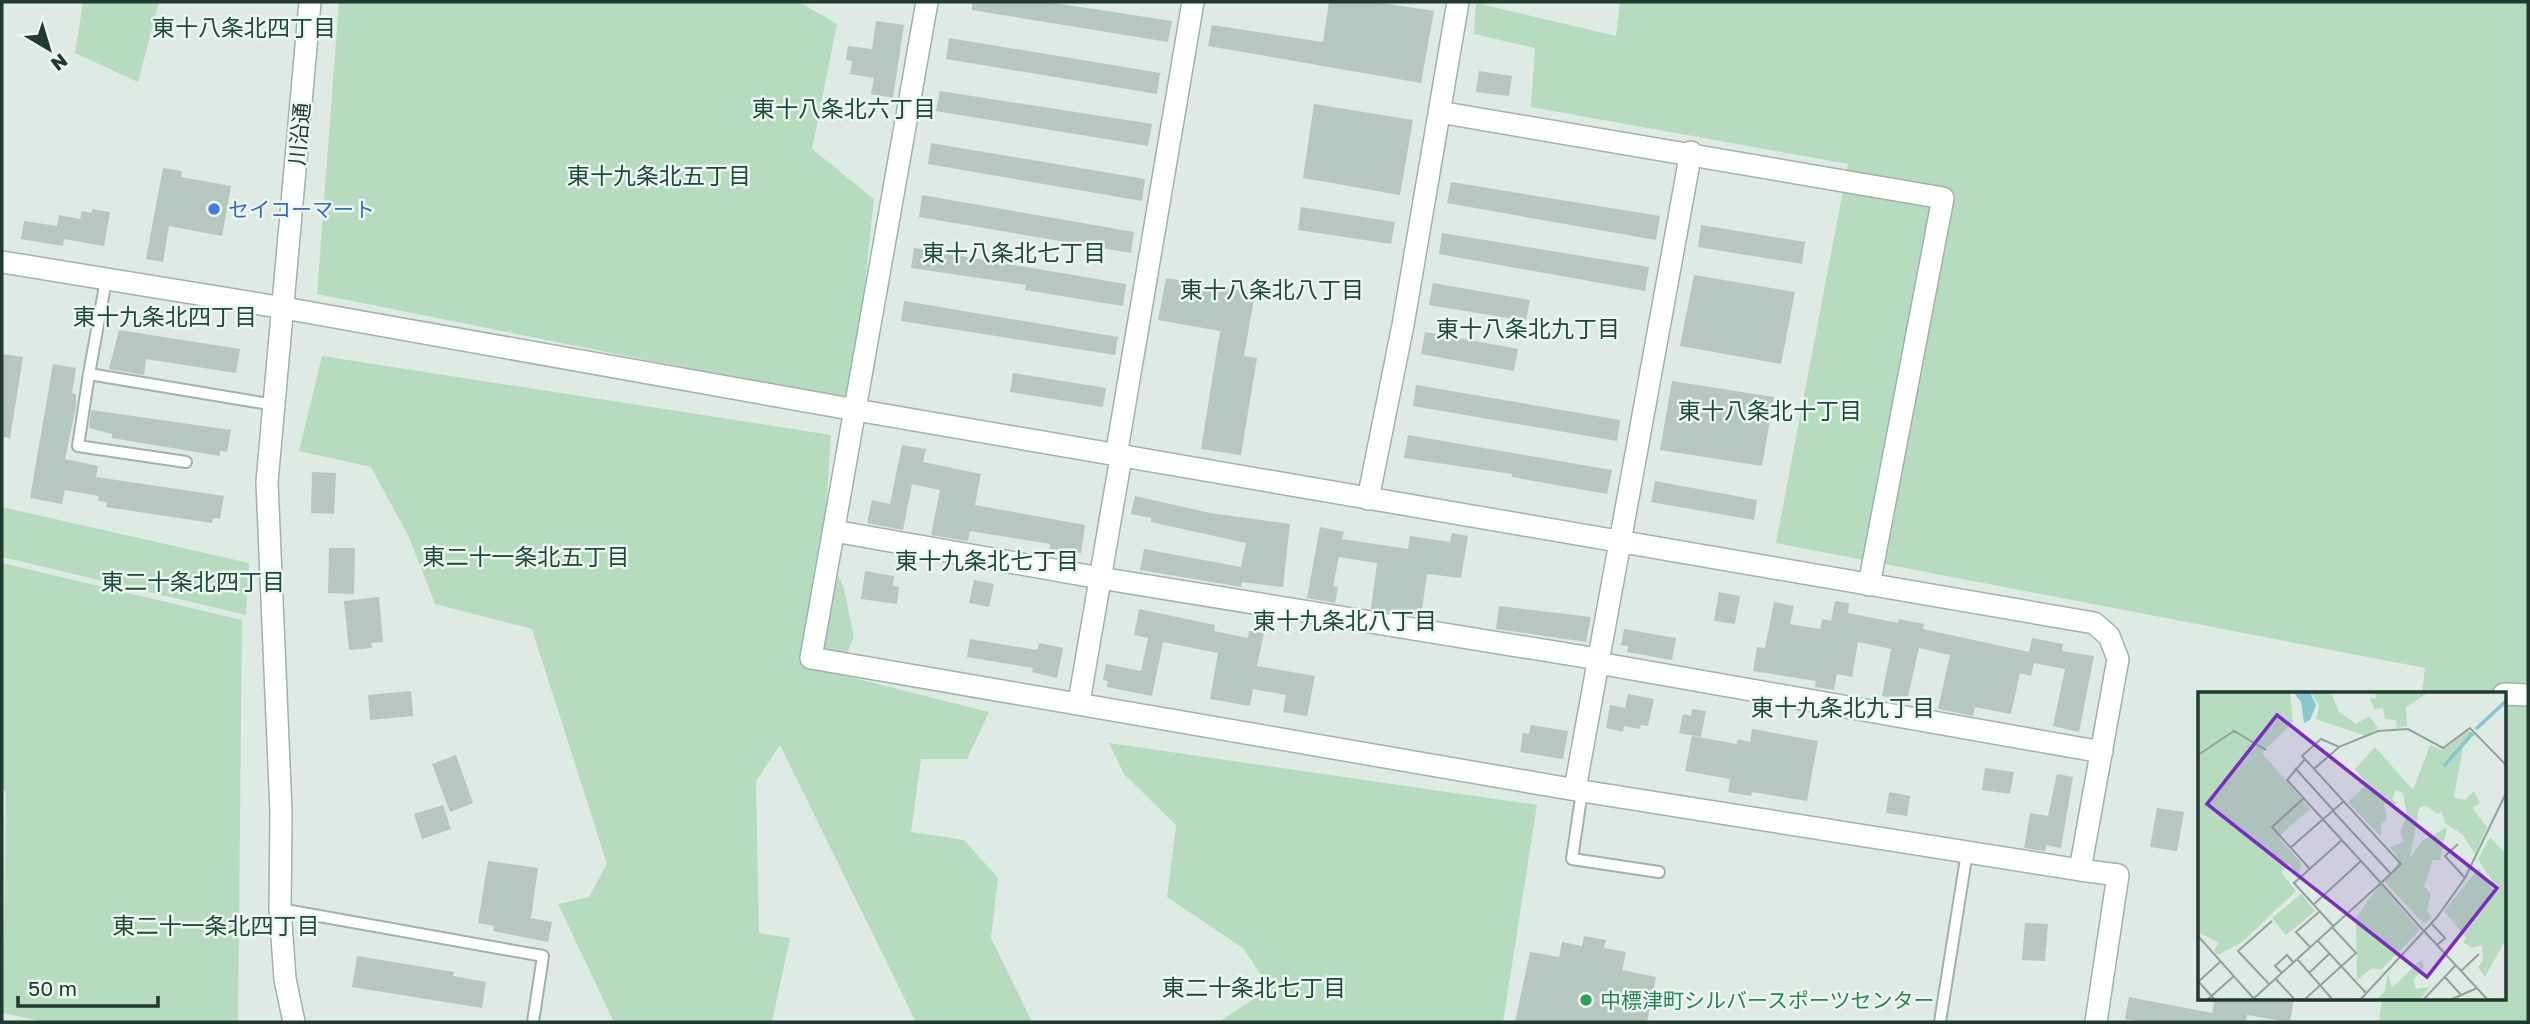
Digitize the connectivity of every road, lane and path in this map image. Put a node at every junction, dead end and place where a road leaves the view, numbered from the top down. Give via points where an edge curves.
1 (310, 2) edge
2 (927, 2) edge
3 (1193, 2) edge
4 (1458, 2) edge
5 (1439, 112) junction
6 (1691, 152) junction
7 (2, 262) edge
8 (106, 280) junction
9 (284, 309) junction
10 (89, 374) junction
11 (275, 405) junction
12 (856, 410) junction
13 (1119, 456) junction
14 (186, 462) dead end
15 (1368, 499) junction
16 (834, 531) junction
17 (1620, 541) junction
18 (1100, 578) junction
19 (1869, 585) junction
20 (1598, 661) junction
21 (2506, 694) edge
22 (2528, 695) edge
23 (1079, 702) junction
24 (2102, 752) junction
25 (1578, 790) junction
26 (1967, 852) junction
27 (2080, 870) junction
28 (1659, 872) dead end
29 (280, 909) junction
30 (294, 1022) edge
31 (533, 1022) edge
32 (1941, 1022) edge
33 (2096, 1022) edge

1 - 9 street, 川沿通
2 - 12 street
3 - 13 street
4 - 5 street
5 - 6 street
5 - 15 street
6 - 17 street
6 - 19 street via 1943,198
7 - 8 street
8 - 9 street
8 - 10 lane
9 - 11 street, 川沿通
9 - 12 street
10 - 11 lane
10 - 14 lane via 78,446
11 - 29 street, 川沿通 via 267,482 281,812
12 - 13 street
12 - 16 street
13 - 15 street
13 - 18 street
15 - 17 street
16 - 18 street
16 - 23 street via 811,658
17 - 19 street
17 - 20 street
18 - 20 street
18 - 23 street
19 - 24 street via 2094,624 2109,636 2118,659
20 - 24 street
20 - 25 street
21 - 22 street
23 - 25 street
24 - 27 street
25 - 26 street
25 - 28 lane via 1572,859
26 - 27 street
26 - 32 lane
27 - 33 street via 2118,875
29 - 30 street, 川沿通 via 285,979
29 - 31 lane via 542,957

